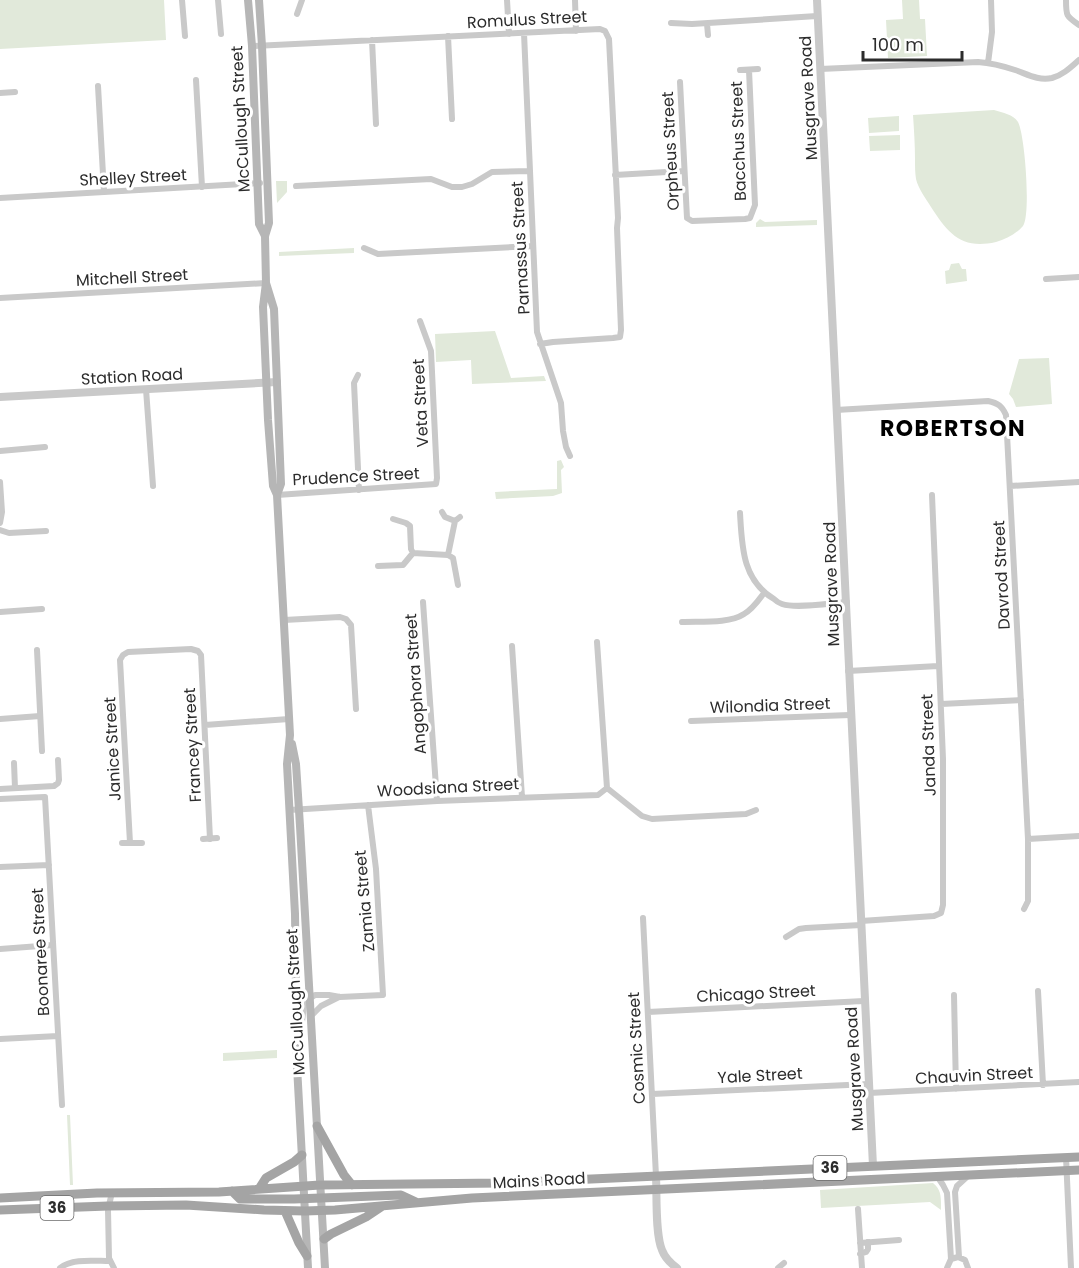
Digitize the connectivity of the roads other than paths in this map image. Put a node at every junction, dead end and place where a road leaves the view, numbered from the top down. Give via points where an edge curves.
1 (182, 0) edge
2 (218, 0) edge
3 (248, 0) edge
4 (259, 0) edge
5 (302, 0) edge
6 (507, 0) edge
7 (575, 0) edge
8 (817, 0) edge
9 (991, 0) edge
10 (1066, 0) edge
11 (297, 14) dead end
12 (818, 16) junction
13 (671, 23) dead end
14 (707, 24) junction
15 (1079, 26) edge
16 (576, 31) junction
17 (524, 33) junction
18 (220, 34) dead end
19 (509, 34) junction
20 (708, 35) dead end
21 (185, 36) dead end
22 (448, 36) junction
23 (372, 40) junction
24 (262, 45) junction
25 (252, 46) junction
26 (1079, 60) edge
27 (988, 63) junction
28 (758, 69) dead end
29 (820, 69) junction
30 (740, 70) dead end
31 (749, 70) junction
32 (196, 80) dead end
33 (680, 82) dead end
34 (98, 86) dead end
35 (15, 92) dead end
36 (0, 93) edge
37 (452, 119) dead end
38 (376, 124) dead end
39 (530, 171) junction
40 (684, 171) junction
41 (615, 175) junction
42 (262, 183) junction
43 (296, 186) dead end
44 (202, 187) junction
45 (104, 192) junction
46 (0, 198) edge
47 (687, 218) joint
48 (533, 246) junction
49 (364, 248) dead end
50 (1079, 277) edge
51 (1046, 279) dead end
52 (266, 283) junction
53 (0, 298) edge
54 (420, 321) dead end
55 (540, 344) junction
56 (358, 375) dead end
57 (277, 382) junction
58 (266, 383) junction
59 (146, 389) junction
60 (0, 397) edge
61 (836, 410) junction
62 (45, 447) dead end
63 (0, 451) edge
64 (570, 456) dead end
65 (0, 482) edge
66 (1079, 482) edge
67 (436, 484) joint
68 (153, 486) dead end
69 (1010, 486) junction
70 (359, 490) junction
71 (277, 495) junction
72 (932, 495) dead end
73 (442, 512) dead end
74 (740, 513) dead end
75 (393, 519) dead end
76 (0, 523) edge
77 (0, 530) edge
78 (46, 531) dead end
79 (413, 552) junction
80 (448, 555) junction
81 (378, 566) dead end
82 (458, 585) dead end
83 (764, 593) junction
84 (423, 602) dead end
85 (846, 602) junction
86 (42, 609) dead end
87 (0, 612) edge
88 (284, 620) junction
89 (682, 622) dead end
90 (597, 642) dead end
91 (512, 646) dead end
92 (37, 650) dead end
93 (123, 655) joint
94 (938, 666) junction
95 (848, 671) junction
96 (1021, 700) junction
97 (941, 704) junction
98 (356, 709) dead end
99 (850, 715) junction
100 (40, 716) junction
101 (0, 719) edge
102 (289, 719) junction
103 (691, 721) dead end
104 (205, 725) junction
105 (42, 751) dead end
106 (58, 760) dead end
107 (14, 763) dead end
108 (15, 788) junction
109 (607, 788) junction
110 (0, 789) edge
111 (522, 796) junction
112 (0, 799) edge
113 (437, 801) junction
114 (368, 805) junction
115 (294, 810) junction
116 (756, 810) dead end
117 (1079, 836) edge
118 (210, 839) dead end
119 (1028, 839) junction
120 (142, 843) dead end
121 (49, 865) junction
122 (0, 867) edge
123 (1024, 909) dead end
124 (643, 918) dead end
125 (861, 923) junction
126 (786, 937) dead end
127 (53, 945) junction
128 (0, 949) edge
129 (1038, 991) dead end
130 (954, 995) dead end
131 (339, 997) junction
132 (309, 999) junction
133 (864, 1002) junction
134 (648, 1012) junction
135 (310, 1017) junction
136 (296, 1030) junction
137 (58, 1036) junction
138 (0, 1039) edge
139 (1079, 1082) edge
140 (869, 1084) junction
141 (1043, 1085) junction
142 (956, 1089) junction
143 (869, 1093) junction
144 (652, 1094) junction
145 (62, 1105) dead end
146 (317, 1126) junction
147 (302, 1155) junction
148 (1079, 1156) edge
149 (1066, 1157) junction
150 (873, 1166) junction
151 (1067, 1170) junction
152 (1079, 1170) edge
153 (970, 1175) junction
154 (656, 1176) junction
155 (936, 1176) junction
156 (320, 1185) junction
157 (352, 1185) junction
158 (303, 1186) junction
159 (259, 1189) junction
160 (657, 1190) junction
161 (232, 1191) junction
162 (112, 1192) junction
163 (0, 1198) edge
164 (321, 1198) junction
165 (304, 1199) junction
166 (416, 1202) junction
167 (383, 1205) junction
168 (108, 1206) junction
169 (858, 1209) dead end
170 (0, 1210) edge
171 (322, 1210) junction
172 (285, 1211) junction
173 (305, 1211) junction
174 (324, 1239) junction
175 (899, 1240) dead end
176 (868, 1242) junction
177 (860, 1243) junction
178 (860, 1254) junction
179 (307, 1256) junction
180 (959, 1257) junction
181 (951, 1259) junction
182 (110, 1261) junction
183 (60, 1268) edge
184 (114, 1268) edge
185 (308, 1268) edge
186 (325, 1268) edge
187 (678, 1268) edge
188 (862, 1268) edge
189 (947, 1268) edge
190 (968, 1268) edge
191 (1071, 1268) edge

1 - 21 street
2 - 18 street
3 - 25 main road, McCullough Street
4 - 24 main road, McCullough Street
5 - 11 street
6 - 19 street
7 - 16 street
8 - 12 street, Musgrave Road
9 - 27 street
10 - 15 street via 1068,18
12 - 14 street
12 - 29 street, Musgrave Road
13 - 14 street
14 - 20 street
16 - 17 street, Romulus Street
16 - 41 street, Romulus Street via 600,29 609,39
17 - 19 street, Romulus Street
17 - 39 street, Parnassus Street
19 - 22 street, Romulus Street
22 - 23 street, Romulus Street
22 - 37 street
23 - 24 street, Romulus Street
23 - 38 street
24 - 25 street, Romulus Street
24 - 42 main road, McCullough Street
25 - 42 main road, McCullough Street
26 - 27 street via 1052,78 1036,78
27 - 29 street
28 - 31 street, Bacchus Street
29 - 61 street, Musgrave Road
30 - 31 street, Bacchus Street
31 - 47 street, Bacchus Street via 754,211 745,219
32 - 44 street
33 - 40 street, Orpheus Street
34 - 45 street
35 - 36 street
39 - 43 street via 492,172 462,187 431,179
39 - 48 street, Parnassus Street
40 - 41 street
40 - 47 street, Orpheus Street
41 - 55 street, Romulus Street via 620,337
42 - 44 street, Shelley Street
42 - 52 main road, McCullough Street via 259,224 265,236
44 - 45 street, Shelley Street
45 - 46 street, Shelley Street
48 - 49 street via 378,254
48 - 55 street, Parnassus Street
50 - 51 street
52 - 53 street, Mitchell Street
52 - 57 main road, McCullough Street via 274,309
52 - 58 main road, McCullough Street
54 - 67 street, Veta Street via 431,351
55 - 64 street, Parnassus Street via 561,403
56 - 70 street via 354,382
57 - 58 street, Station Road
57 - 71 main road, McCullough Street via 281,484
58 - 59 street, Station Road
58 - 71 main road, McCullough Street via 273,486
59 - 60 street, Station Road
59 - 68 street
61 - 69 street, Davrod Street via 997,403 1006,415
61 - 85 street, Musgrave Road
62 - 63 street
65 - 76 street
66 - 69 street
67 - 70 street, Prudence Street
69 - 96 street, Davrod Street
70 - 71 street, Prudence Street
71 - 88 main road, McCullough Street
72 - 94 street, Janda Street
73 - 80 street via 445,517 457,519
74 - 83 street via 746,563
75 - 79 street via 411,526
77 - 78 street
79 - 80 street
79 - 81 street via 402,564
80 - 82 street via 453,558
83 - 85 street via 782,604
83 - 89 street via 742,616
84 - 113 street, Angophora Street
85 - 95 street, Musgrave Road
86 - 87 street
88 - 98 street via 340,617 351,625
88 - 102 main road, McCullough Street
90 - 109 street
91 - 111 street
92 - 100 street
93 - 104 street, Francey Street via 198,651
93 - 120 street, Janice Street via 120,660 126,843
94 - 95 street
94 - 97 street, Janda Street
95 - 99 street, Musgrave Road
96 - 97 street
96 - 119 street, Davrod Street
97 - 125 street, Janda Street via 941,913
99 - 103 street, Wilondia Street
99 - 125 street, Musgrave Road
100 - 101 street
100 - 105 street
102 - 104 street
102 - 115 main road, McCullough Street via 296,764
104 - 118 street, Francey Street
106 - 108 street via 59,780 54,786
107 - 108 street
108 - 110 street
109 - 111 street, Woodsiana Street via 597,795
109 - 116 street via 642,816 652,819 746,814
111 - 113 street, Woodsiana Street
112 - 121 street, Boonaree Street via 45,797
113 - 114 street, Woodsiana Street
114 - 115 street, Woodsiana Street
114 - 131 street, Zamia Street via 376,868 383,995
115 - 132 main road, McCullough Street
115 - 136 main road, McCullough Street
117 - 119 street
119 - 123 street, Davrod Street via 1028,901
121 - 122 street
121 - 127 street, Boonaree Street
124 - 134 street, Cosmic Street
125 - 126 street via 799,929
125 - 133 street, Musgrave Road
127 - 128 street
127 - 137 street, Boonaree Street
129 - 141 street
130 - 142 street
131 - 132 street via 319,995
131 - 135 street
132 - 135 main road, McCullough Street
132 - 136 street
133 - 134 street, Chicago Street
133 - 140 street, Musgrave Road
134 - 144 street, Cosmic Street
135 - 146 main road, McCullough Street
136 - 147 main road, McCullough Street
137 - 138 street
137 - 145 street, Boonaree Street
139 - 141 street, Chauvin Street
140 - 143 street, Musgrave Road
140 - 144 street, Yale Street
141 - 142 street, Chauvin Street
142 - 143 street, Chauvin Street
143 - 150 street, Musgrave Road
144 - 154 street, Cosmic Street
146 - 156 main road, McCullough Street
146 - 157 main road
147 - 158 main road, McCullough Street
147 - 159 main road via 266,1178
148 - 149 main road, Mains Road / 36
149 - 150 main road, Mains Road / 36
149 - 151 street
150 - 154 main road, Mains Road / 36
151 - 152 main road, Mains Road / 36
151 - 153 main road, Mains Road / 36
151 - 191 street
153 - 155 main road, Mains Road / 36
153 - 180 street via 955,1192
154 - 157 main road, Mains Road / 36 via 501,1184
154 - 160 street
155 - 160 main road, Mains Road / 36
155 - 181 street via 947,1193
156 - 157 main road, Mains Road / 36
156 - 158 main road, Mains Road / 36
156 - 164 main road, McCullough Street
158 - 159 main road, Mains Road / 36
158 - 165 main road, McCullough Street
159 - 161 main road, Mains Road / 36
160 - 166 main road, Mains Road / 36
160 - 187 street via 663,1253
161 - 162 main road, Mains Road / 36
161 - 165 main road via 240,1199
162 - 163 main road, Mains Road / 36
162 - 168 street
164 - 165 main road
164 - 166 main road via 401,1195
164 - 171 main road, McCullough Street
165 - 173 main road, McCullough Street
166 - 167 main road, Mains Road / 36
167 - 171 main road, Mains Road / 36
167 - 174 main road
168 - 170 main road, Mains Road / 36
168 - 172 main road, Mains Road / 36
168 - 182 street
169 - 177 street
171 - 173 main road, Mains Road / 36
171 - 174 main road, McCullough Street
172 - 173 main road, Mains Road / 36
172 - 179 main road
173 - 179 main road, McCullough Street
174 - 186 main road, McCullough Street
175 - 176 street
176 - 177 street
176 - 178 street via 868,1249
177 - 178 street
178 - 188 street
179 - 185 main road, McCullough Street
180 - 181 street
180 - 190 street
181 - 189 street
182 - 183 street via 71,1262
182 - 184 street

